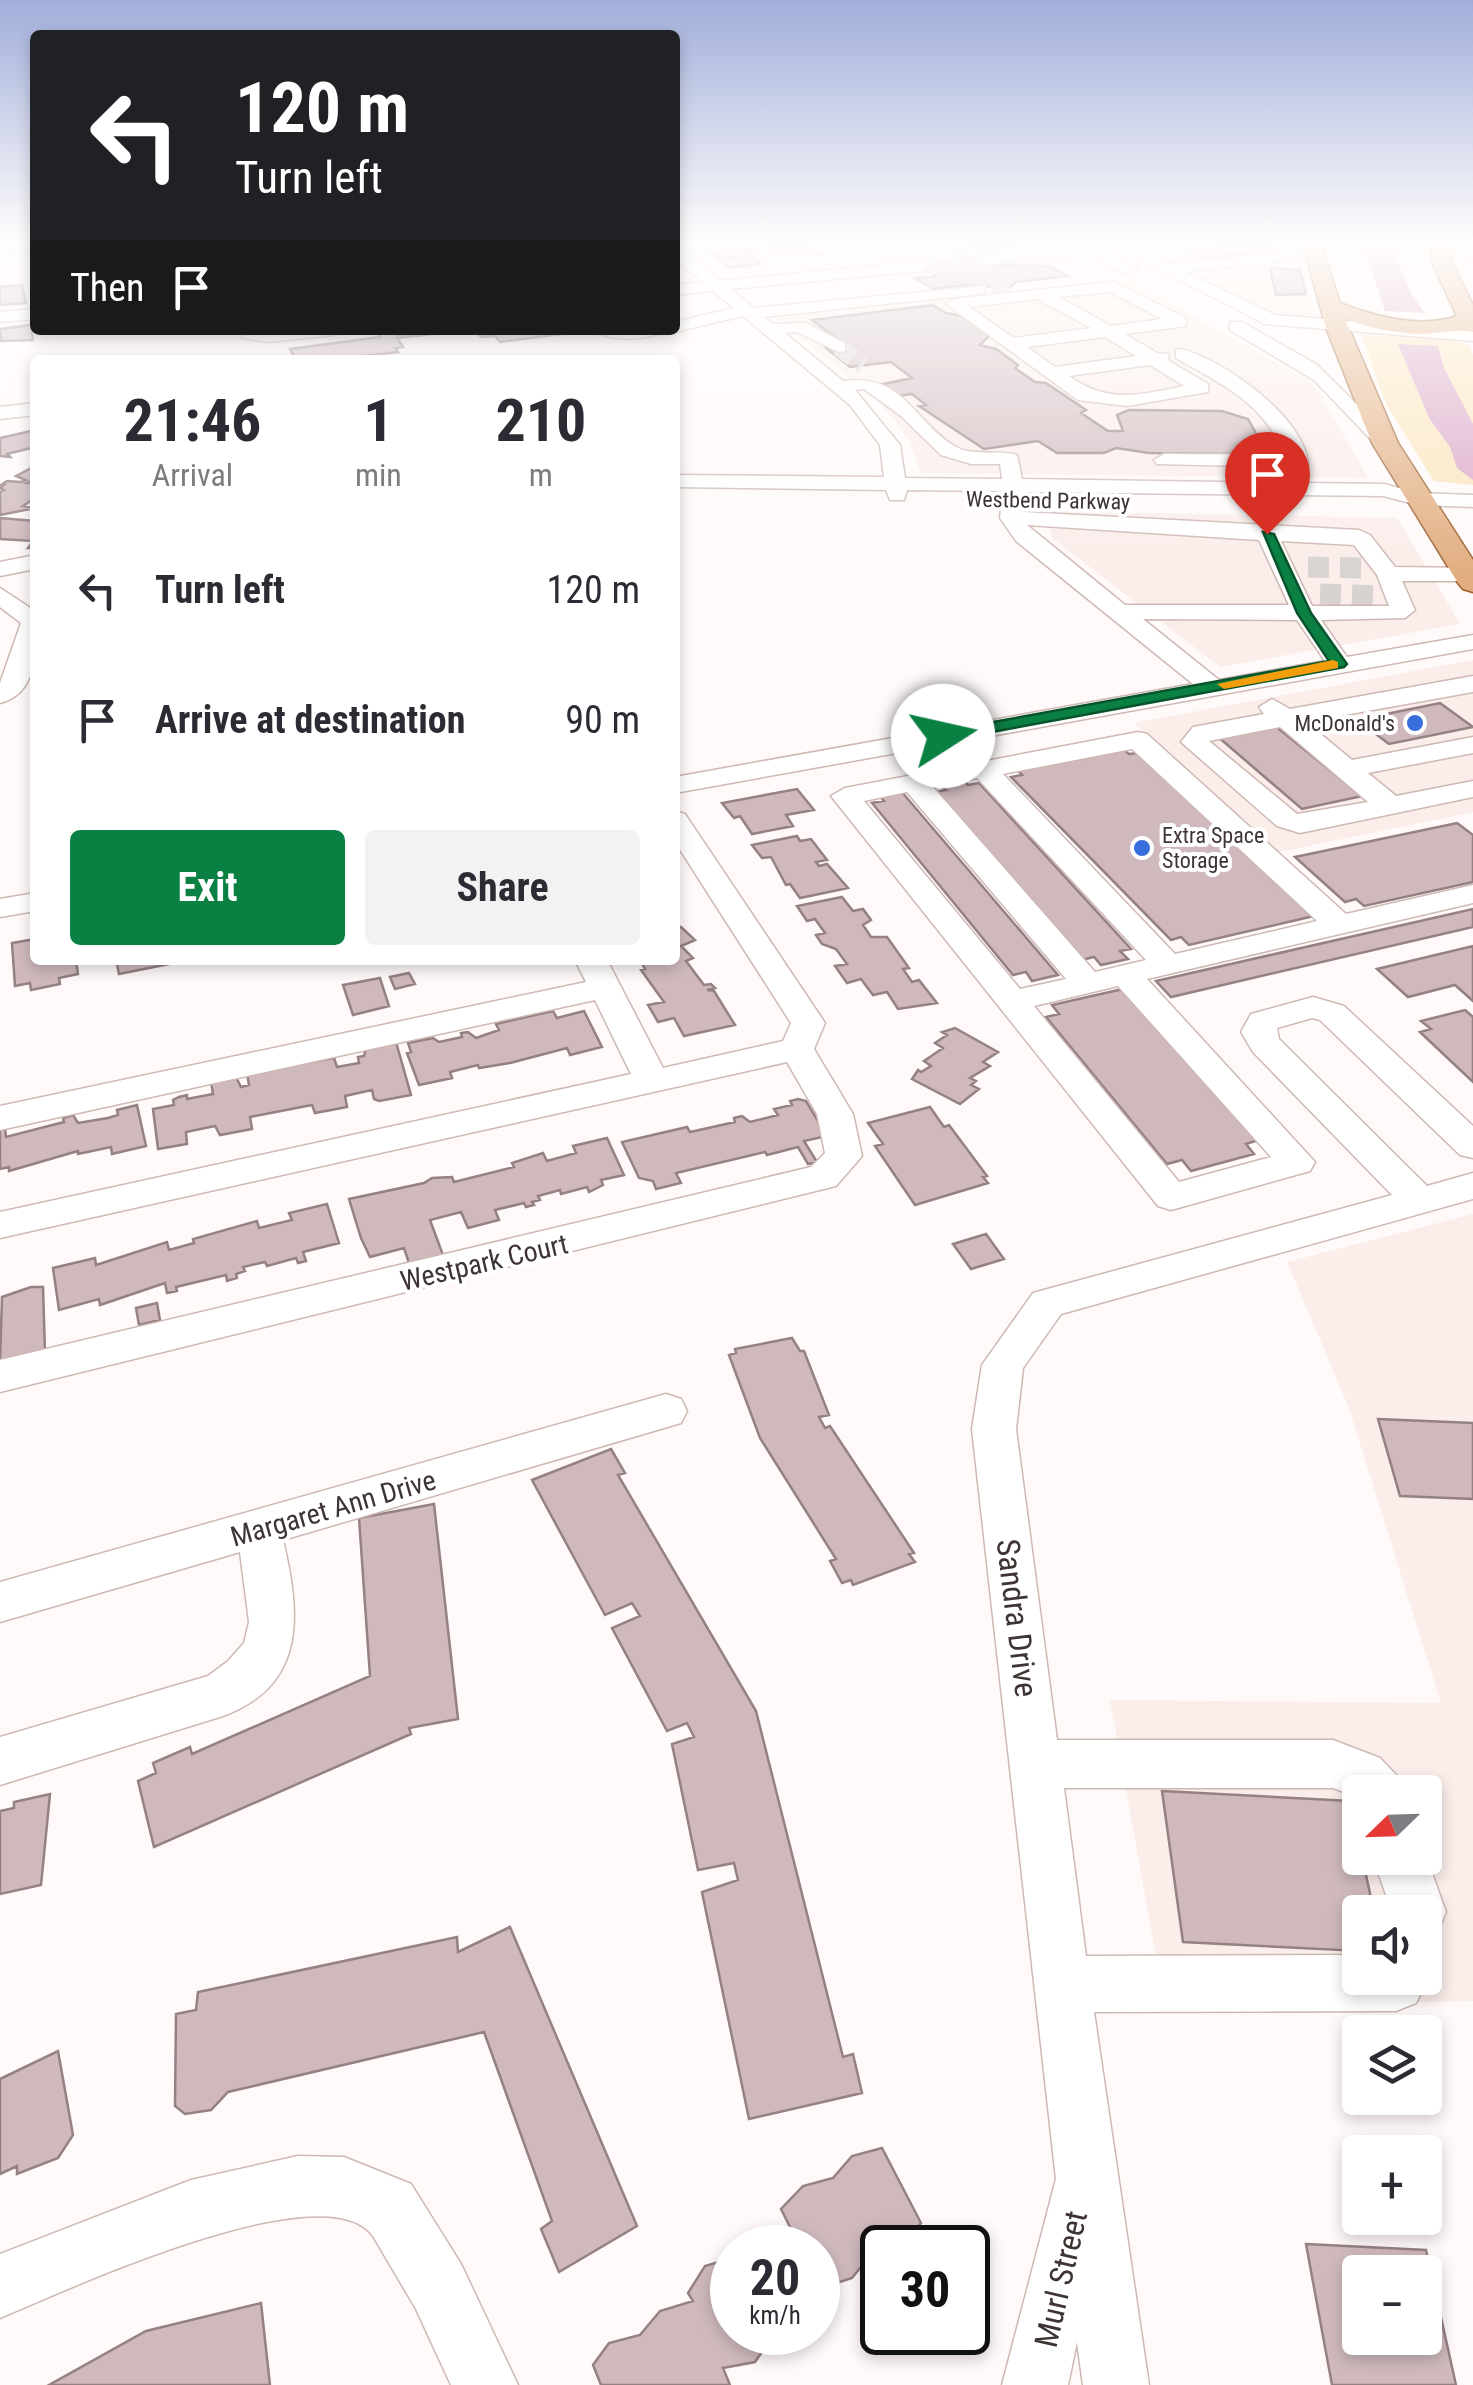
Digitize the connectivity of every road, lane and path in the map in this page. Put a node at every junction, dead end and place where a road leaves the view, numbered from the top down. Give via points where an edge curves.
1 (798, 352) edge
2 (1021, 352) edge
3 (1057, 352) edge
4 (1146, 352) edge
5 (1161, 352) edge
6 (1287, 352) edge
7 (1348, 352) edge
8 (1030, 358) junction
9 (1181, 365) junction
10 (1051, 373) junction
11 (1205, 379) junction
12 (840, 387) junction
13 (1075, 389) junction
14 (1158, 396) junction
15 (1257, 400) junction
16 (30, 410) edge
17 (908, 412) junction
18 (0, 413) edge
19 (870, 416) junction
20 (1385, 444) junction
21 (1144, 460) dead end
22 (1298, 461) junction
23 (680, 481) edge
24 (897, 489) junction
25 (680, 496) edge
26 (1418, 499) junction
27 (1013, 500) junction
28 (1308, 500) junction
29 (1473, 501) edge
30 (1473, 521) edge
31 (1441, 534) junction
32 (1329, 535) junction
33 (30, 563) edge
34 (0, 569) edge
35 (1296, 573) junction
36 (1378, 575) junction
37 (1470, 579) edge
38 (30, 581) edge
39 (0, 587) edge
40 (0, 596) edge
41 (1122, 612) junction
42 (30, 619) edge
43 (30, 621) edge
44 (0, 622) edge
45 (30, 624) edge
46 (1473, 642) edge
47 (12, 660) edge
48 (1339, 664) junction
49 (1240, 681) junction
50 (1212, 686) junction
51 (1466, 692) edge
52 (0, 696) edge
53 (1285, 718) junction
54 (1473, 745) edge
55 (983, 770) junction
56 (1347, 770) junction
57 (914, 783) junction
58 (680, 784) edge
59 (1473, 788) edge
60 (1389, 804) junction
61 (680, 828) edge
62 (1473, 894) edge
63 (30, 903) edge
64 (0, 908) edge
65 (1340, 925) junction
66 (1168, 965) junction
67 (597, 974) edge
68 (1125, 975) junction
69 (1088, 984) junction
70 (1012, 1002) junction
71 (798, 1049) junction
72 (652, 1081) junction
73 (0, 1118) edge
74 (1469, 1137) edge
75 (1473, 1186) edge
76 (1420, 1200) junction
77 (0, 1224) edge
78 (0, 1376) edge
79 (666, 1411) dead end
80 (258, 1531) junction
81 (0, 1602) edge
82 (0, 1760) edge
83 (1035, 1764) junction
84 (1362, 1775) edge
85 (1342, 1983) edge
86 (1062, 1984) junction
87 (1085, 2172) junction
88 (0, 2286) edge
89 (485, 2385) edge
90 (1035, 2385) edge
91 (1116, 2385) edge

1 - 12 street
2 - 8 street
3 - 8 street
4 - 10 street
5 - 9 street
6 - 20 street via 1320,376
7 - 20 main road
8 - 10 street
9 - 11 street
9 - 13 street
10 - 13 street
11 - 14 street
11 - 15 street via 1233,384
12 - 17 street via 866,374
12 - 19 street
13 - 14 street via 1096,400
14 - 15 street
15 - 22 street via 1285,426
16 - 18 street
17 - 19 street
17 - 27 street via 958,456 1020,458
19 - 24 street via 890,445
20 - 26 main road
21 - 22 street
22 - 28 street
23 - 24 street, Westbend Parkway
24 - 25 street, Westbend Parkway
24 - 27 street, Westbend Parkway
26 - 28 street, Westbend Parkway via 1394,508
26 - 29 street, Westbend Parkway
26 - 31 main road
27 - 28 street, Westbend Parkway
27 - 35 street
27 - 41 street via 1024,536
28 - 32 street
30 - 31 main road
31 - 37 main road
32 - 35 street
32 - 36 street via 1362,540
33 - 34 street
35 - 36 street via 1396,613 1403,610
35 - 41 street
35 - 48 street
36 - 37 street
38 - 39 street
40 - 42 street
41 - 50 street
43 - 44 street
45 - 47 street
46 - 48 street
47 - 52 street via 18,679
48 - 49 street
49 - 50 street
49 - 53 street
50 - 58 street
51 - 53 street
53 - 56 street
53 - 60 street via 1202,733 1194,742 1286,820 1311,822
54 - 56 street
55 - 57 street
55 - 65 street via 1138,740
55 - 66 street
56 - 60 street
57 - 69 street
57 - 70 street via 845,796
59 - 60 street
61 - 71 street, Westpark Court via 808,1023
62 - 65 street
63 - 64 street
65 - 66 street
66 - 68 street
67 - 72 street
67 - 73 street
68 - 69 street
68 - 70 street via 1297,1162 1171,1197
69 - 70 street
71 - 72 street
71 - 78 street, Westpark Court via 835,1114 844,1156 823,1178
72 - 77 street
74 - 76 street via 1332,1013 1301,1008 1259,1026 1272,1053
75 - 76 street, Sandra Drive
76 - 83 street, Sandra Drive via 1047,1304 1003,1365 994,1429
79 - 80 street, Margaret Ann Drive
80 - 81 street, Margaret Ann Drive
80 - 82 street via 273,1600 270,1648 253,1674 222,1694
83 - 84 street via 1333,1764
83 - 86 street, Sandra Drive
85 - 86 street
86 - 87 street, Sandra Drive
87 - 90 street, Murl Street
87 - 91 street, Sandra Drive
88 - 89 street via 239,2196 336,2184 386,2202 434,2273

